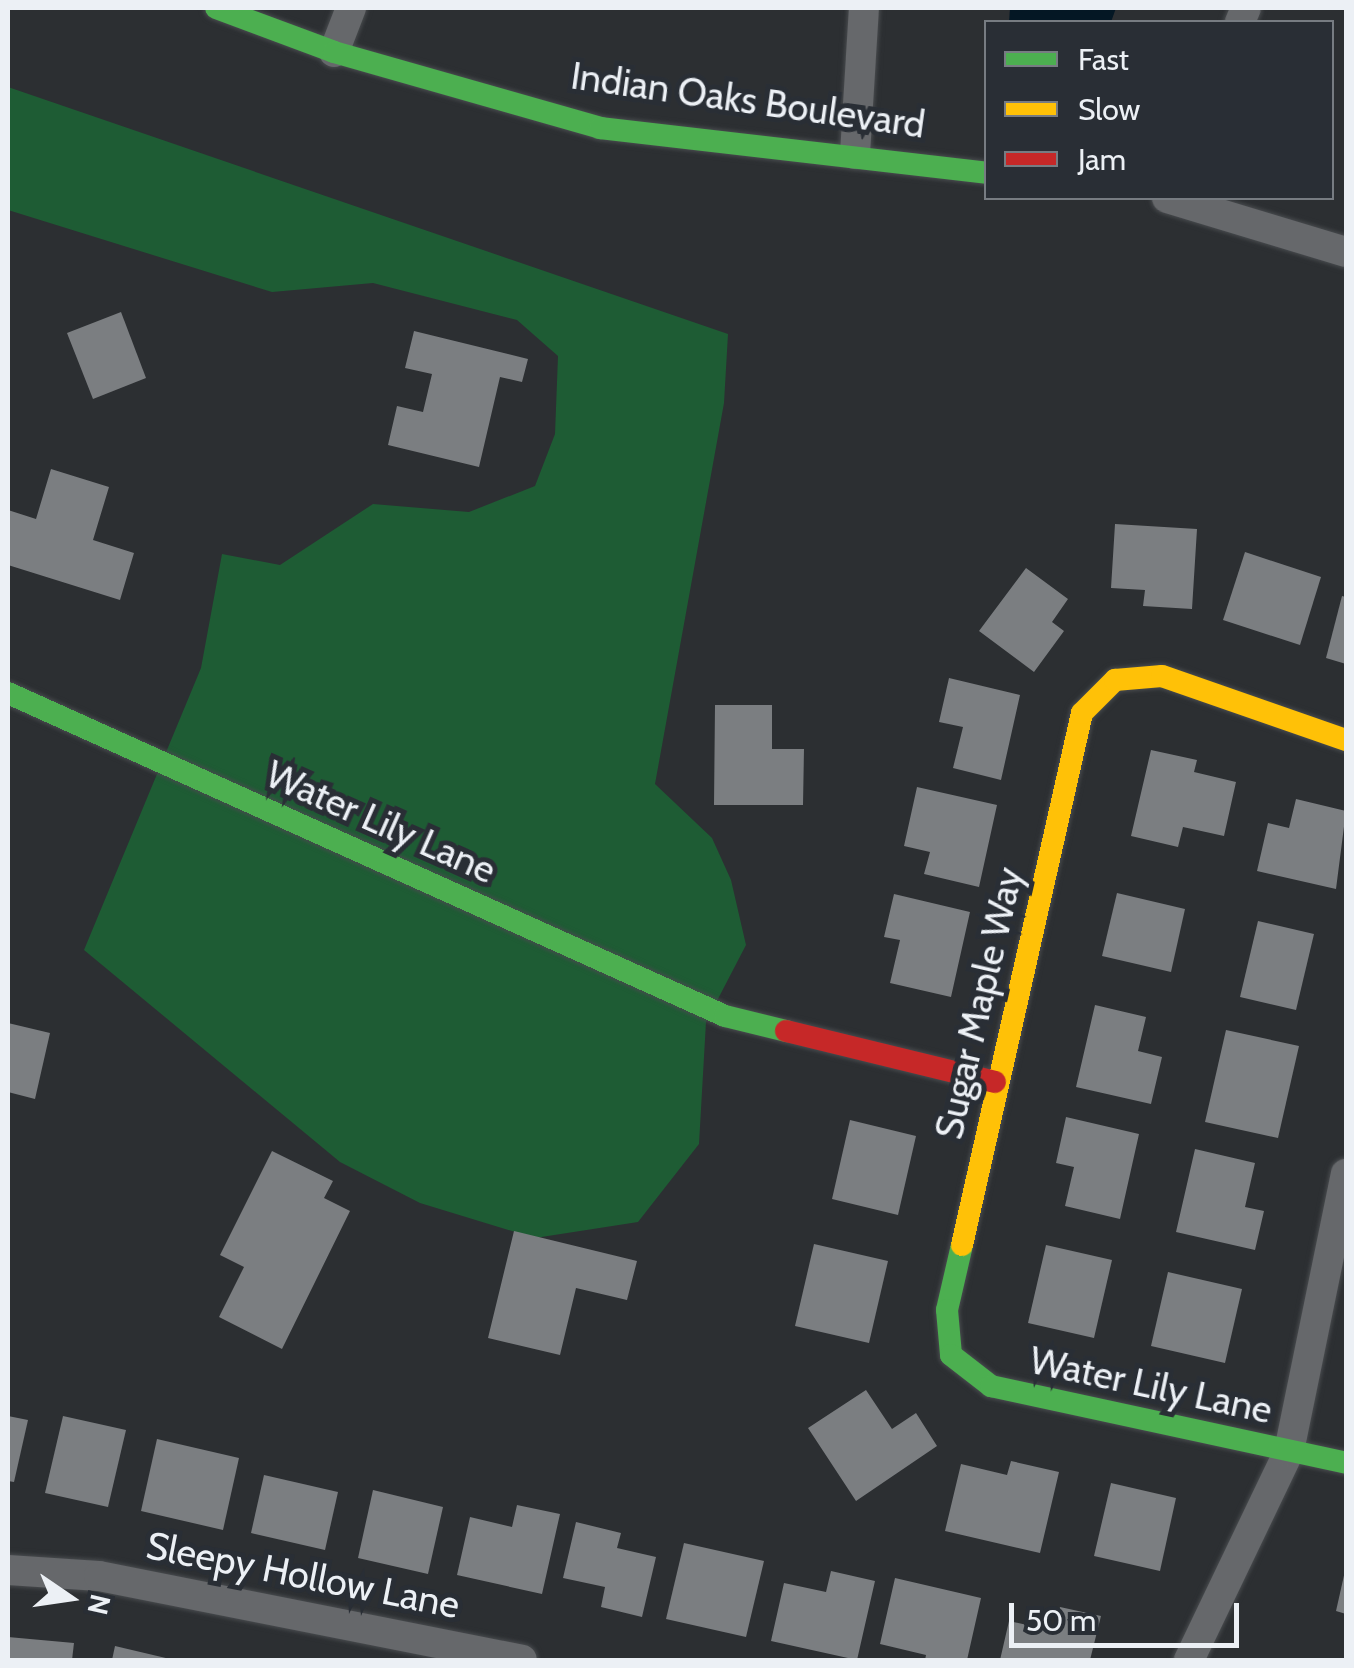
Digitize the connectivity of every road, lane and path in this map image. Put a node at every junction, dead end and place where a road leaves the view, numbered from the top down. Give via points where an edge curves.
1 (216, 8) edge
2 (351, 8) edge
3 (864, 8) edge
4 (334, 52) junction
5 (855, 154) junction
6 (984, 172) edge
7 (1186, 200) edge
8 (1346, 252) edge
9 (8, 693) edge
10 (1346, 740) edge
11 (995, 1082) junction
12 (1346, 1174) edge
13 (950, 1355) joint
14 (1289, 1451) junction
15 (1346, 1463) edge
16 (8, 1570) edge
17 (522, 1660) edge
18 (1189, 1660) edge

1 - 4 street, Indian Oaks Boulevard
2 - 4 street
3 - 5 street
4 - 5 street, Indian Oaks Boulevard via 600,128
5 - 6 street, Indian Oaks Boulevard
7 - 8 street
9 - 11 street, Water Lily Lane via 724,1016
10 - 11 street, Sugar Maple Way via 1162,676 1115,680 1082,713
11 - 13 street, Sugar Maple Way via 947,1310
12 - 14 street
13 - 14 street, Water Lily Lane via 991,1386
14 - 15 street, Water Lily Lane
14 - 18 street
16 - 17 street, Sleepy Hollow Lane via 99,1576

